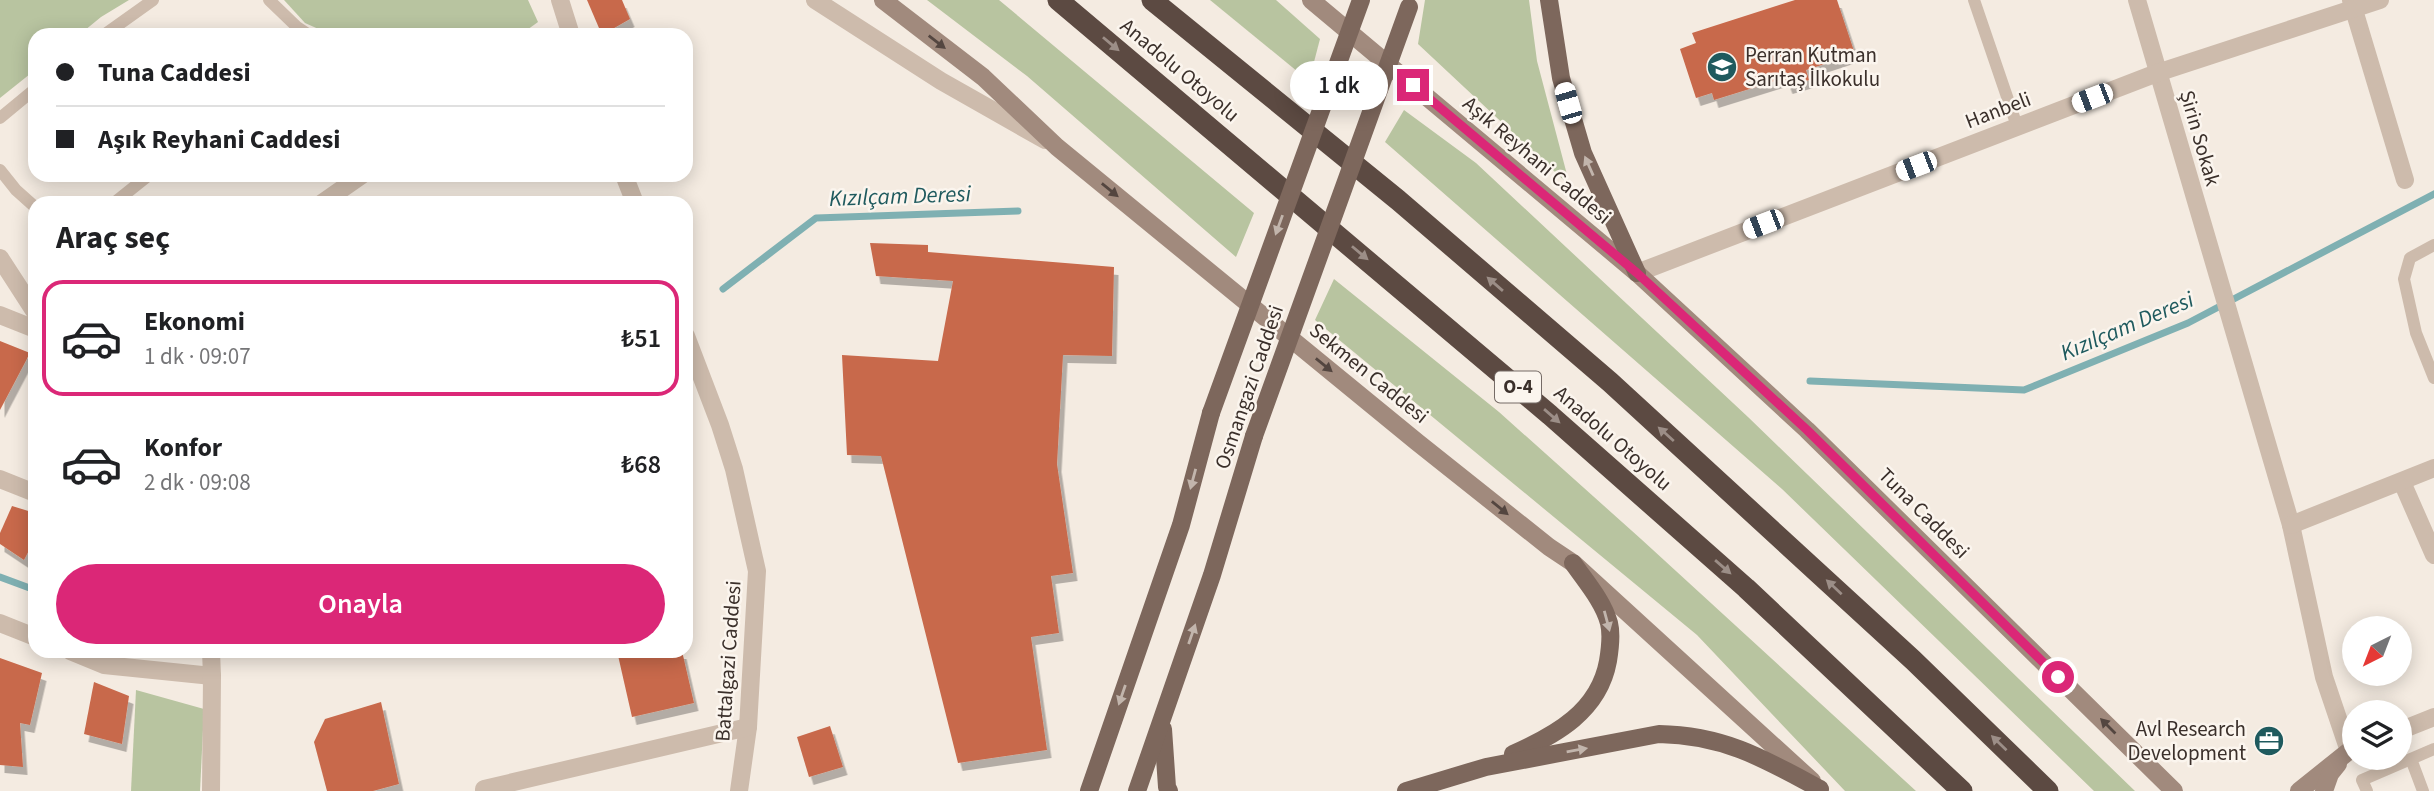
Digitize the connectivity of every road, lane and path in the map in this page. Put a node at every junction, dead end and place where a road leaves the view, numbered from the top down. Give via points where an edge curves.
1 (153, 0) edge
2 (270, 0) edge
3 (560, 0) edge
4 (815, 0) edge
5 (883, 0) edge
6 (1058, 0) edge
7 (1152, 0) edge
8 (1311, 0) edge
9 (1361, 0) edge
10 (1549, 0) edge
11 (1974, 0) edge
12 (2137, 0) edge
13 (2380, 0) edge
14 (1410, 2) edge
15 (2352, 4) edge
16 (114, 28) edge
17 (298, 28) edge
18 (566, 28) edge
19 (2157, 73) junction
20 (28, 95) edge
21 (0, 118) edge
22 (2017, 127) junction
23 (1057, 147) junction
24 (0, 170) edge
25 (2406, 180) dead end
26 (140, 182) edge
27 (352, 182) edge
28 (123, 196) edge
29 (332, 196) edge
30 (28, 201) edge
31 (2434, 245) edge
32 (0, 258) edge
33 (1637, 273) junction
34 (28, 301) edge
35 (0, 315) edge
36 (28, 325) edge
37 (693, 354) edge
38 (2434, 378) edge
39 (2434, 468) edge
40 (0, 479) edge
41 (2402, 482) junction
42 (28, 491) edge
43 (2291, 525) junction
44 (2434, 555) edge
45 (1573, 563) junction
46 (0, 623) edge
47 (28, 634) edge
48 (86, 658) edge
49 (211, 658) edge
50 (212, 676) junction
51 (2434, 717) edge
52 (1163, 718) junction
53 (2342, 724) edge
54 (2412, 726) edge
55 (748, 727) junction
56 (2434, 749) edge
57 (2342, 758) edge
58 (2412, 759) edge
59 (2342, 761) edge
60 (2412, 762) edge
61 (1486, 767) junction
62 (2385, 770) edge
63 (482, 790) edge
64 (1821, 790) edge
65 (211, 791) edge
66 (739, 791) edge
67 (1088, 791) edge
68 (1138, 791) edge
69 (1169, 791) edge
70 (1406, 791) edge
71 (1962, 791) edge
72 (2048, 791) edge
73 (2174, 791) edge
74 (2299, 791) edge
75 (2324, 791) edge
76 (2367, 791) edge
77 (2423, 791) edge

1 - 16 lane
2 - 17 lane
3 - 18 street
4 - 23 street
5 -> 23 main road, Sekmen Caddesi via 983,77
6 -> 71 highway, Anadolu Otoyolu / O-4 via 1550,415 1746,588
72 -> 7 highway, Anadolu Otoyolu via 1913,660 1610,382 1398,200
8 - 33 main road, Aşık Reyhani Caddesi
9 -> 67 main road, Osmangazi Caddesi, bridge via 1211,413 1181,525
33 -> 10 main road via 1583,153 1561,78
11 - 22 lane
12 - 19 street, Şirin Sokak
13 - 15 street, Hanbeli
52 -> 14 main road, Osmangazi Caddesi, bridge via 1254,436
15 - 19 street, Hanbeli
15 - 25 street
19 - 22 street, Hanbeli
19 - 43 street, Şirin Sokak
20 - 21 lane
22 - 33 street, Hanbeli
23 -> 45 main road, Sekmen Caddesi via 1427,450
24 - 30 lane
26 - 28 lane
27 - 29 street
31 - 38 lane via 2410,258 2404,279 2416,333
32 - 34 street
73 -> 33 main road, Tuna Caddesi via 1807,430
35 - 36 street
37 - 55 street, Battalgazi Caddesi via 734,469 757,571
39 - 41 street
40 - 42 street
41 - 43 street
41 - 44 street
43 - 53 street, Şirin Sokak via 2324,677
45 -> 61 main road via 1610,625 1606,670 1597,693 1563,729
45 - 64 main road, Sekmen Caddesi
46 - 47 street
48 - 50 street via 104,665
49 - 50 street
50 - 65 street
51 - 54 street
52 - 68 main road, Osmangazi Caddesi
52 - 69 main road
55 - 63 street
55 - 66 street, Battalgazi Caddesi
56 - 58 lane
57 - 74 main road
59 - 75 main road via 2330,774
60 - 77 lane
61 -> 64 main road via 1659,734 1688,735 1725,743
61 - 70 main road
62 - 76 lane via 2362,780

